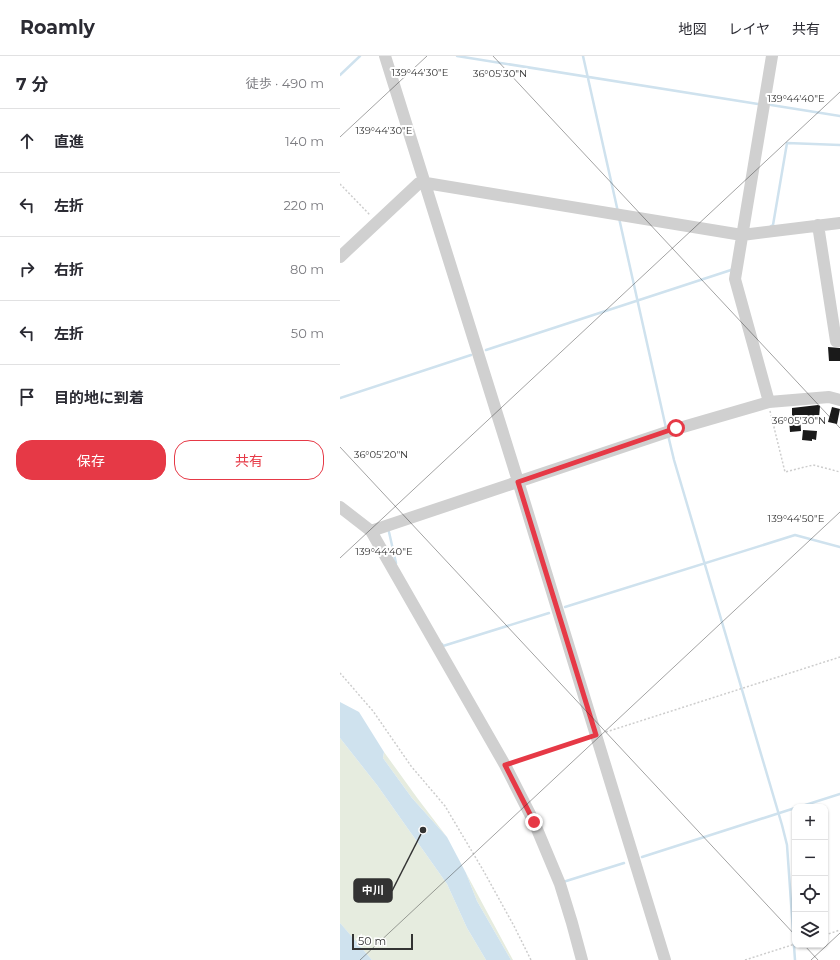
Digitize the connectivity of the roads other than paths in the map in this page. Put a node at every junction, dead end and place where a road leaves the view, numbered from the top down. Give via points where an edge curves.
1 (385, 56) edge
2 (772, 56) edge
3 (426, 183) junction
4 (840, 223) edge
5 (818, 226) junction
6 (742, 235) junction
7 (340, 257) edge
8 (840, 342) edge
9 (840, 400) edge
10 (769, 402) junction
11 (518, 482) junction
12 (340, 507) edge
13 (371, 531) junction
14 (582, 960) edge
15 (665, 960) edge

1 - 3 street
2 - 6 street
3 - 6 street
3 - 7 street via 419,183
3 - 11 street
4 - 5 street
5 - 6 street
5 - 8 street via 836,341
6 - 10 street via 735,279
9 - 10 street via 829,398
10 - 11 street via 667,432
11 - 13 street
11 - 15 street
12 - 13 street
13 - 14 street via 505,765 534,822 560,884

